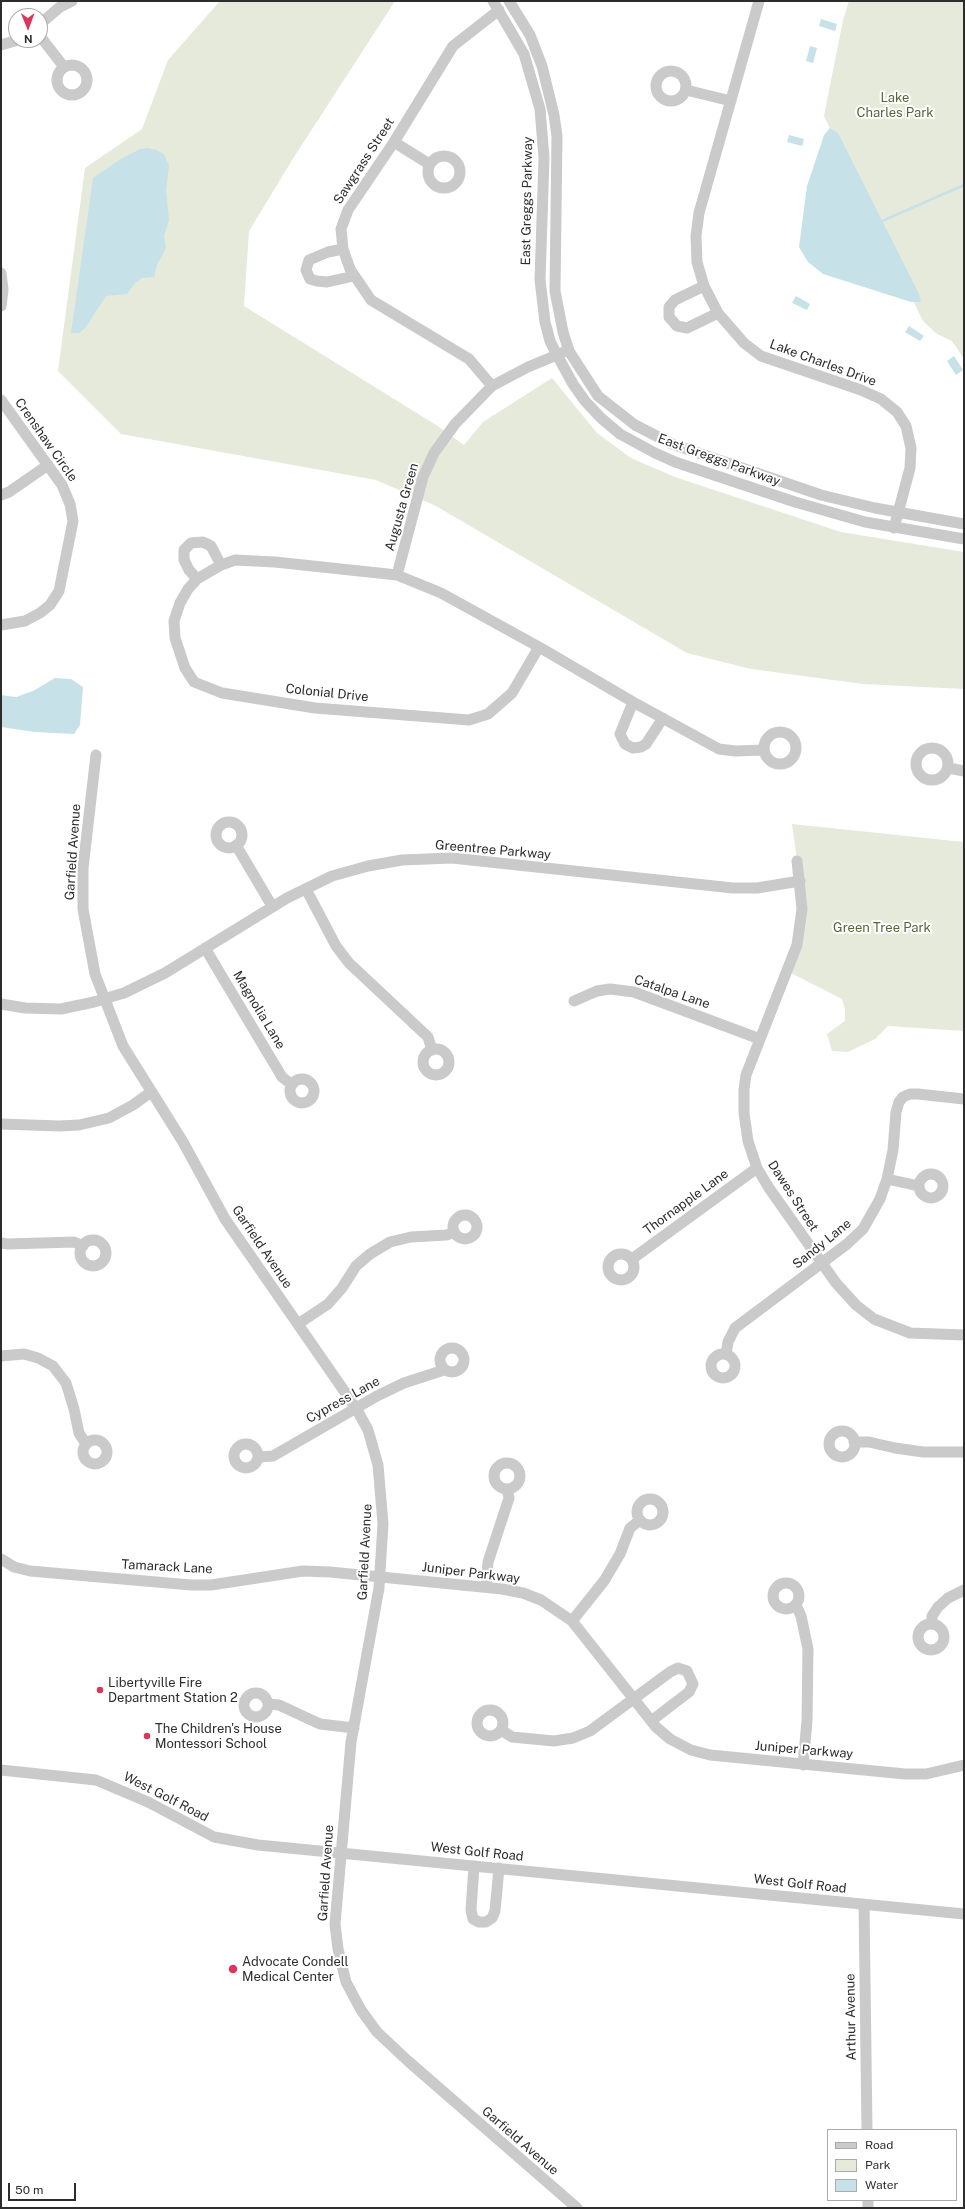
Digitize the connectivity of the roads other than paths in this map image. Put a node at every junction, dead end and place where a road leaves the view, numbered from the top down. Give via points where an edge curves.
1 (72, 1) edge
2 (509, 1) edge
3 (759, 1) edge
4 (496, 6) edge
5 (48, 17) edge
6 (48, 46) edge
7 (64, 67) dead end
8 (686, 90) dead end
9 (731, 101) junction
10 (394, 142) junction
11 (429, 164) dead end
12 (343, 249) junction
13 (1, 273) edge
14 (354, 276) junction
15 (704, 286) junction
16 (1, 306) edge
17 (718, 313) junction
18 (569, 351) junction
19 (557, 355) junction
20 (492, 386) junction
21 (1, 400) edge
22 (48, 465) junction
23 (1, 495) edge
24 (898, 512) junction
25 (964, 524) edge
26 (894, 528) junction
27 (964, 539) edge
28 (221, 565) junction
29 (398, 575) junction
30 (197, 580) junction
31 (1, 625) edge
32 (539, 647) junction
33 (633, 702) junction
34 (662, 718) junction
35 (764, 750) dead end
36 (96, 755) dead end
37 (948, 768) dead end
38 (964, 771) edge
39 (236, 846) dead end
40 (797, 861) dead end
41 (800, 881) junction
42 (306, 889) junction
43 (272, 906) junction
44 (205, 948) junction
45 (104, 999) junction
46 (574, 1001) dead end
47 (1, 1004) edge
48 (760, 1039) junction
49 (432, 1050) dead end
50 (292, 1084) dead end
51 (151, 1092) junction
52 (964, 1099) edge
53 (1, 1124) edge
54 (757, 1168) junction
55 (887, 1179) junction
56 (919, 1186) dead end
57 (454, 1232) dead end
58 (1, 1243) edge
59 (83, 1246) dead end
60 (632, 1259) dead end
61 (822, 1263) junction
62 (298, 1324) junction
63 (964, 1335) edge
64 (726, 1354) dead end
65 (1, 1356) edge
66 (444, 1370) dead end
67 (356, 1408) junction
68 (854, 1442) dead end
69 (86, 1444) dead end
70 (964, 1452) edge
71 (258, 1457) dead end
72 (507, 1489) dead end
73 (640, 1520) dead end
74 (1, 1559) edge
75 (380, 1577) junction
76 (486, 1587) junction
77 (964, 1590) edge
78 (796, 1605) dead end
79 (572, 1621) junction
80 (932, 1624) dead end
81 (633, 1700) junction
82 (268, 1704) dead end
83 (650, 1721) junction
84 (354, 1728) junction
85 (501, 1730) dead end
86 (803, 1764) junction
87 (964, 1765) edge
88 (1, 1770) edge
89 (340, 1853) junction
90 (474, 1866) junction
91 (499, 1868) junction
92 (864, 1904) junction
93 (964, 1914) edge
94 (867, 2129) edge
95 (577, 2208) edge

1 - 5 street
2 - 18 street, East Greggs Parkway via 530,35 542,66 554,115 557,136 555,291
3 - 9 street, Lake Charles Drive
4 - 10 street, Sawgrass Street via 453,46
4 - 19 street, East Greggs Parkway via 524,54 540,109 544,158 540,280 545,322
6 - 7 street
8 - 9 street
9 - 15 street, Lake Charles Drive via 699,213 696,236 697,262
10 - 11 street
10 - 12 street, Sawgrass Street via 348,210 341,229
12 - 14 street, Sawgrass Street
12 - 14 street via 309,260 306,270 310,279 317,282
13 - 16 street
14 - 20 street, Sawgrass Street via 371,300 469,359
15 - 17 street, Lake Charles Drive
15 - 17 street via 675,300 669,307 669,317 677,326 687,328
17 - 24 street, Lake Charles Drive via 744,343 762,356 861,390 897,412 906,426 911,448 910,468
18 - 19 street, Augusta Green
18 - 24 street, East Greggs Parkway via 598,396 619,414 654,436 821,495
19 - 20 street, Augusta Green
19 - 26 street, East Greggs Parkway via 573,384 601,418 620,434 655,453 795,502
20 - 29 street, Augusta Green via 455,424 434,453 423,477
21 - 22 street, Crenshaw Circle
22 - 23 street
22 - 31 street, Crenshaw Circle via 62,485 70,504 73,521 59,590 50,605 40,613 25,621
24 - 25 street, East Greggs Parkway
24 - 26 street, Lake Charles Drive
26 - 27 street, East Greggs Parkway
28 - 29 street, Colonial Drive via 235,560
28 - 30 street, Colonial Drive
28 - 30 street via 211,546 203,542 191,543 184,550 184,560
29 - 32 street, Colonial Drive via 441,593
30 - 32 street, Colonial Drive via 180,603 174,621 175,638 185,668 194,682 222,693 315,708 469,720 488,714 512,693
32 - 33 street, Colonial Drive
33 - 34 street, Colonial Drive
33 - 34 street via 620,734 625,744 633,748 646,744
34 - 35 street, Colonial Drive via 719,749
36 - 45 street, Garfield Avenue via 83,868 83,909 88,945
37 - 38 street
39 - 43 street
40 - 41 street, Dawes Street
41 - 42 street, Greentree Parkway via 757,888 733,888 452,858 428,858 368,866 332,876
41 - 48 street, Dawes Street via 802,909 797,946
42 - 43 street, Greentree Parkway
42 - 49 street via 349,963 428,1037
43 - 44 street, Greentree Parkway
44 - 45 street, Greentree Parkway via 165,973 124,993
44 - 50 street, Magnolia Lane via 282,1076
45 - 47 street, Greentree Parkway via 61,1009
45 - 51 street, Garfield Avenue via 123,1046
46 - 48 street, Catalpa Lane via 597,991 610,989 634,992
48 - 54 street, Dawes Street via 746,1075 744,1089 748,1141
51 - 53 street via 109,1118 79,1125
51 - 62 street, Garfield Avenue via 183,1142 225,1219
52 - 55 street, Sandy Lane via 918,1094 903,1097 896,1112 893,1150
54 - 60 street, Thornapple Lane
54 - 61 street, Dawes Street
55 - 56 street
55 - 61 street, Sandy Lane via 880,1199 863,1229
57 - 62 street via 448,1235 411,1237 390,1242 356,1266 328,1304
58 - 59 street via 74,1242
61 - 63 street, Dawes Street via 856,1305 874,1319 910,1333 930,1336
61 - 64 street, Sandy Lane via 735,1328 728,1342
62 - 67 street, Garfield Avenue
65 - 69 street via 24,1354 53,1366 66,1383 79,1433
66 - 67 street, Cypress Lane via 404,1383
67 - 71 street, Cypress Lane via 273,1456
67 - 75 street, Garfield Avenue via 368,1430 378,1465 383,1524
68 - 70 street via 869,1442 923,1452
72 - 76 street via 508,1498 488,1562
73 - 79 street via 630,1528 620,1554 604,1581
74 - 75 street, Tamarack Lane via 14,1567 30,1571 191,1585 211,1585 303,1571
75 - 76 street, Juniper Parkway
75 - 84 street, Garfield Avenue
76 - 79 street, Juniper Parkway via 523,1593 541,1600
77 - 80 street via 948,1598 938,1607 932,1616
78 - 86 street via 808,1649
79 - 81 street, Juniper Parkway
81 - 83 street, Juniper Parkway
81 - 83 street via 674,1669 683,1669 691,1675 693,1684 689,1692
81 - 85 street via 590,1730 573,1738 554,1741 512,1737
82 - 84 street via 279,1705 320,1724
83 - 86 street, Juniper Parkway via 670,1739 691,1750 710,1755
84 - 89 street, Garfield Avenue
86 - 87 street, Juniper Parkway via 919,1774 952,1770
88 - 89 street, West Golf Road via 96,1780 148,1802 214,1837 258,1845
89 - 90 street, West Golf Road
89 - 95 street, Garfield Avenue via 335,1924 338,1949 346,1982 361,2010 377,2032 408,2061
90 - 91 street, West Golf Road
90 - 91 street via 471,1910 473,1919 479,1922 486,1922 492,1918 495,1911
91 - 92 street, West Golf Road
92 - 93 street, West Golf Road
92 - 94 street, Arthur Avenue

